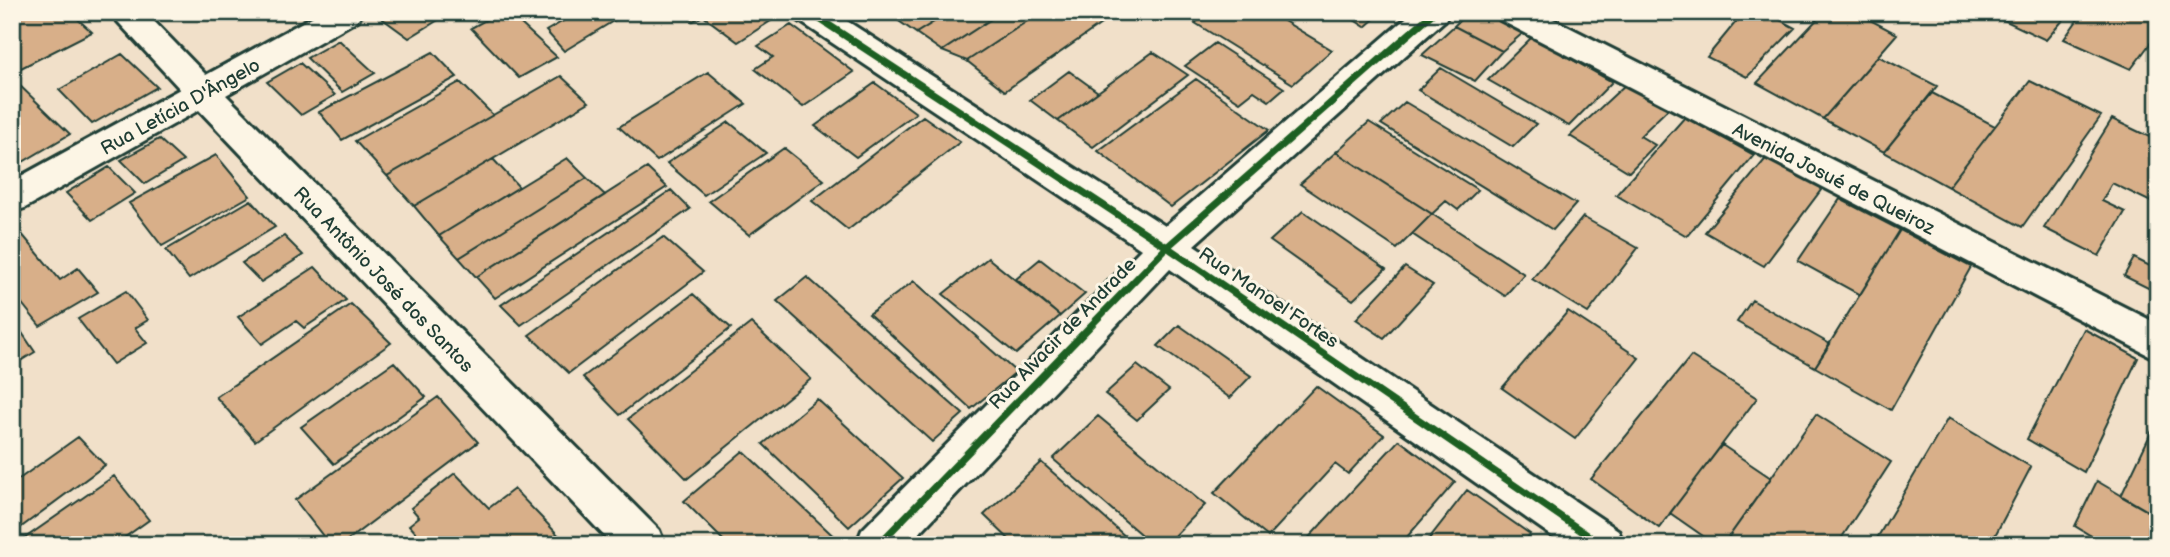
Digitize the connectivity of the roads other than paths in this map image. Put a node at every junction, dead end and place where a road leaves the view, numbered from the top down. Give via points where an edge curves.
1 (125, 12) edge
2 (347, 12) edge
3 (809, 12) edge
4 (1434, 12) edge
5 (1511, 12) edge
6 (203, 94) junction
7 (12, 198) edge
8 (1167, 247) junction
9 (2158, 343) edge
10 (643, 545) edge
11 (878, 545) edge
12 (1602, 545) edge

1 - 6 street, Rua Antônio José dos Santos
2 - 6 street, Rua Letícia D'Ângelo
3 - 8 street, Rua Manoel Fortes
4 - 8 street, Rua Alvacir de Andrade
5 - 9 street, Avenida Josué de Queiroz
6 - 7 street, Rua Letícia D'Ângelo
6 - 10 street, Rua Antônio José dos Santos
8 - 11 street, Rua Alvacir de Andrade
8 - 12 street, Rua Manoel Fortes

